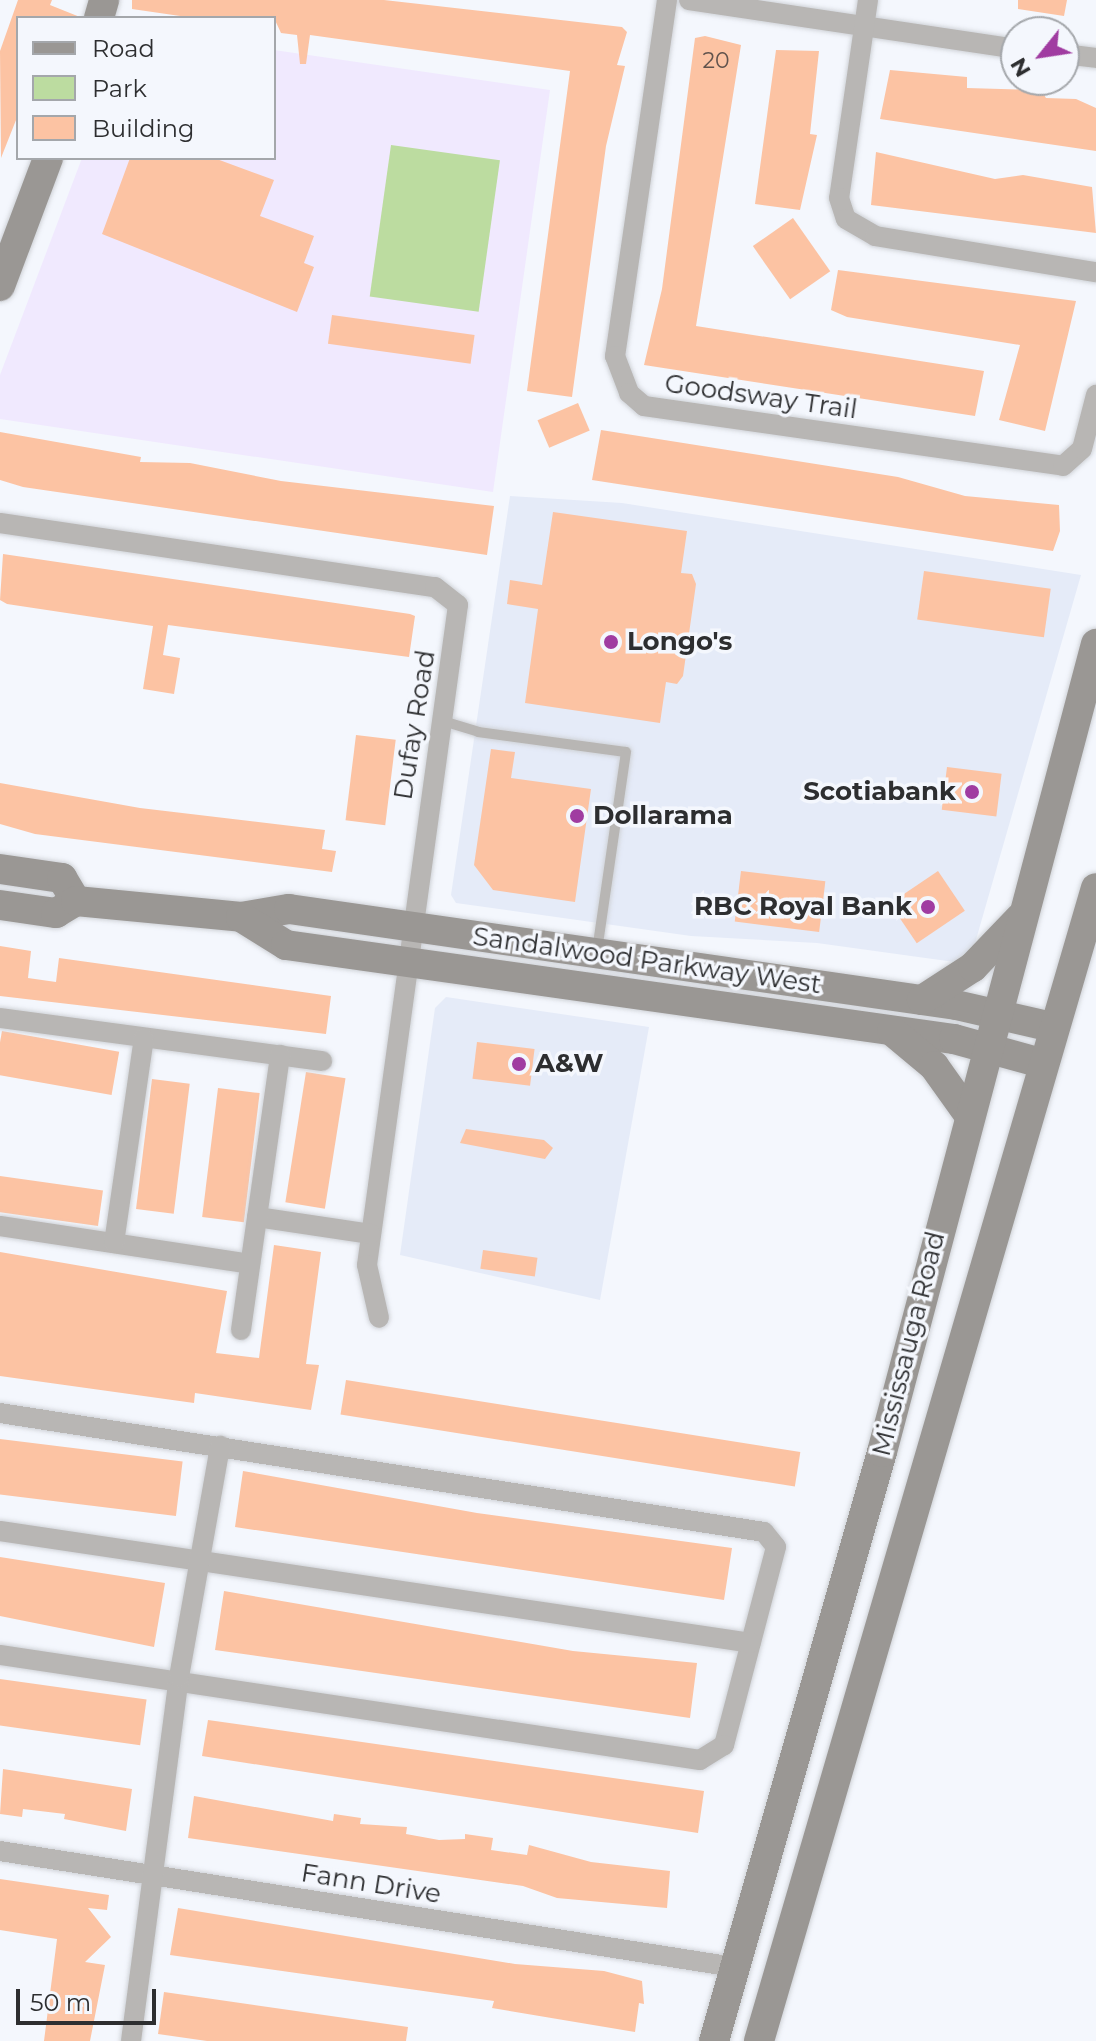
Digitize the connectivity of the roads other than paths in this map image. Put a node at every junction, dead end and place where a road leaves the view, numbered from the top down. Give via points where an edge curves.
1 (667, 0) edge
2 (689, 0) edge
3 (868, 0) edge
4 (864, 27) junction
5 (1000, 47) edge
6 (47, 160) edge
7 (1096, 272) edge
8 (0, 286) edge
9 (1096, 395) edge
10 (0, 523) edge
11 (1096, 644) edge
12 (443, 721) junction
13 (0, 869) edge
14 (1096, 888) edge
15 (76, 901) junction
16 (0, 905) edge
17 (1025, 913) junction
18 (241, 917) junction
19 (411, 928) junction
20 (596, 954) junction
21 (408, 961) junction
22 (922, 1000) junction
23 (997, 1014) junction
24 (0, 1018) edge
25 (1052, 1027) junction
26 (890, 1030) junction
27 (144, 1038) junction
28 (988, 1048) junction
29 (280, 1055) junction
30 (322, 1061) dead end
31 (1041, 1063) junction
32 (969, 1115) junction
33 (257, 1217) junction
34 (0, 1226) edge
35 (371, 1234) junction
36 (114, 1243) junction
37 (250, 1264) junction
38 (379, 1318) dead end
39 (241, 1330) dead end
40 (0, 1413) edge
41 (220, 1446) junction
42 (0, 1531) edge
43 (201, 1563) junction
44 (751, 1643) junction
45 (0, 1655) edge
46 (179, 1677) junction
47 (0, 1851) edge
48 (154, 1877) junction
49 (734, 1967) junction
50 (131, 2041) edge
51 (714, 2041) edge
52 (759, 2041) edge

1 - 9 street, Goodsway Trail via 615,356 629,393 644,406 1063,466 1082,449
2 - 4 street
3 - 4 street
4 - 5 street
4 - 7 street via 839,198 846,219 875,236
6 - 8 main road
10 - 12 street, Dufay Road via 445,589 459,616
11 - 17 main road, Mississauga Road
12 - 19 street, Dufay Road
12 - 20 lane via 478,732 626,752
13 - 15 main road via 62,878
14 - 25 main road, Mississauga Road
15 - 16 main road, Sandalwood Parkway West via 56,913
15 - 18 main road, Sandalwood Parkway West
17 - 22 main road via 973,967
17 - 23 main road, Mississauga Road
18 - 19 main road, Sandalwood Parkway West via 289,909
18 - 21 main road, Sandalwood Parkway West via 286,945
19 - 20 main road, Sandalwood Parkway West
19 - 21 street, Dufay Road
20 - 22 main road, Sandalwood Parkway West
21 - 26 main road, Sandalwood Parkway West
21 - 35 street, Dufay Road
22 - 23 main road, Sandalwood Parkway West
23 - 25 main road, Sandalwood Parkway West
23 - 28 main road, Mississauga Road
24 - 27 street
25 - 31 main road, Mississauga Road
26 - 28 main road, Sandalwood Parkway West
26 - 32 main road via 934,1066
27 - 29 street
27 - 36 street
28 - 31 main road, Sandalwood Parkway West
28 - 32 main road, Mississauga Road
29 - 30 street
29 - 33 street
31 - 52 main road, Mississauga Road
32 - 49 main road, Mississauga Road via 882,1452
33 - 35 street
33 - 37 street
34 - 36 street
35 - 38 street, Dufay Road via 367,1265
36 - 37 street
37 - 39 street
40 - 41 street
41 - 43 street
41 - 44 street via 764,1532 776,1547
42 - 43 street
43 - 44 street
43 - 46 street
44 - 46 street via 724,1745 700,1760 482,1730
45 - 46 street
46 - 48 street
47 - 48 street, Fann Drive
48 - 49 street, Fann Drive
48 - 50 street
49 - 51 main road, Mississauga Road

